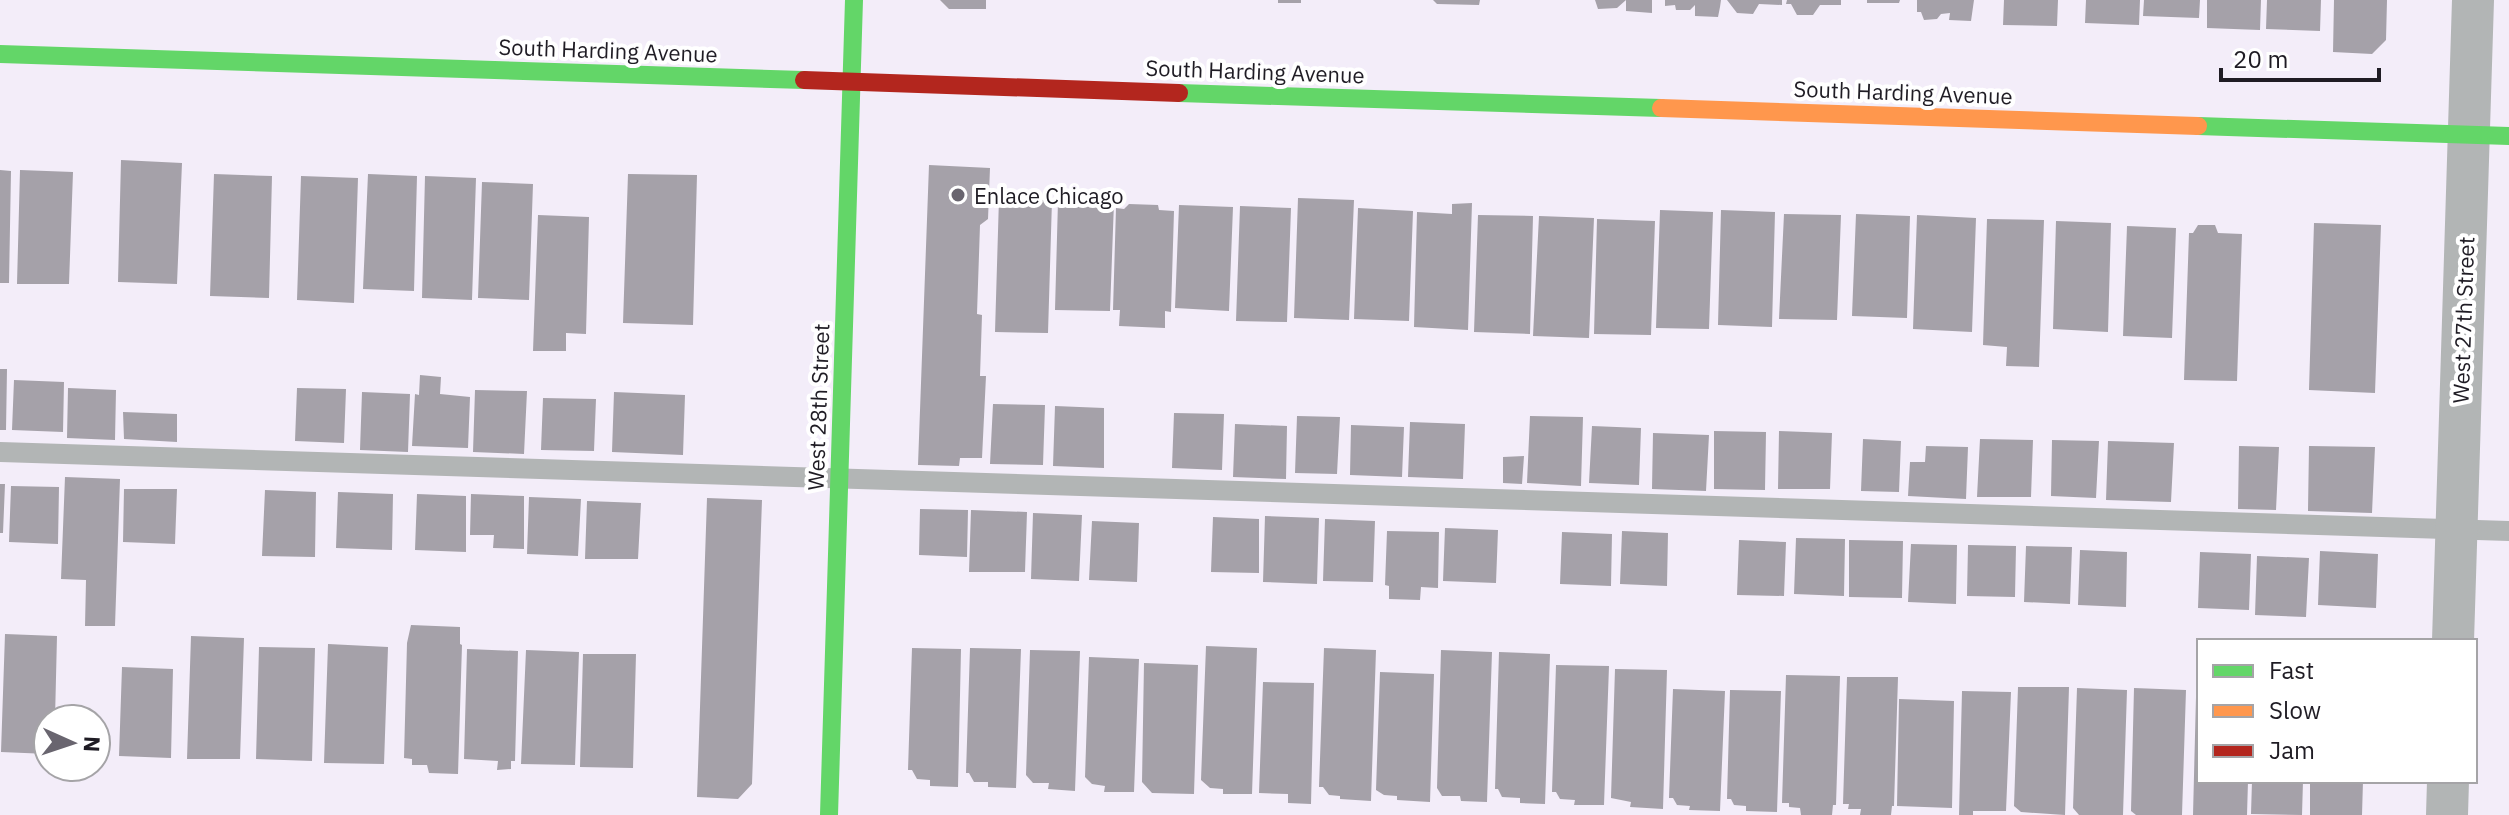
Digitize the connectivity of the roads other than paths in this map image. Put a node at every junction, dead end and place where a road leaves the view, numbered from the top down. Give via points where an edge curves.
1 (854, 0) edge
2 (2473, 0) edge
3 (0, 54) edge
4 (851, 82) junction
5 (2489, 136) edge
6 (0, 452) edge
7 (839, 478) junction
8 (2457, 530) junction
9 (2509, 531) edge
10 (2453, 639) edge
11 (2448, 783) edge
12 (829, 815) edge
13 (2447, 815) edge

1 - 4 street, West 28th Street
2 - 5 street, West 27th Street
3 - 4 street, South Harding Avenue
4 - 5 street, South Harding Avenue
4 - 7 street, West 28th Street
5 - 8 street, West 27th Street
6 - 7 lane
7 - 8 lane
7 - 12 street, West 28th Street
8 - 9 lane
8 - 10 street, West 27th Street
11 - 13 street

